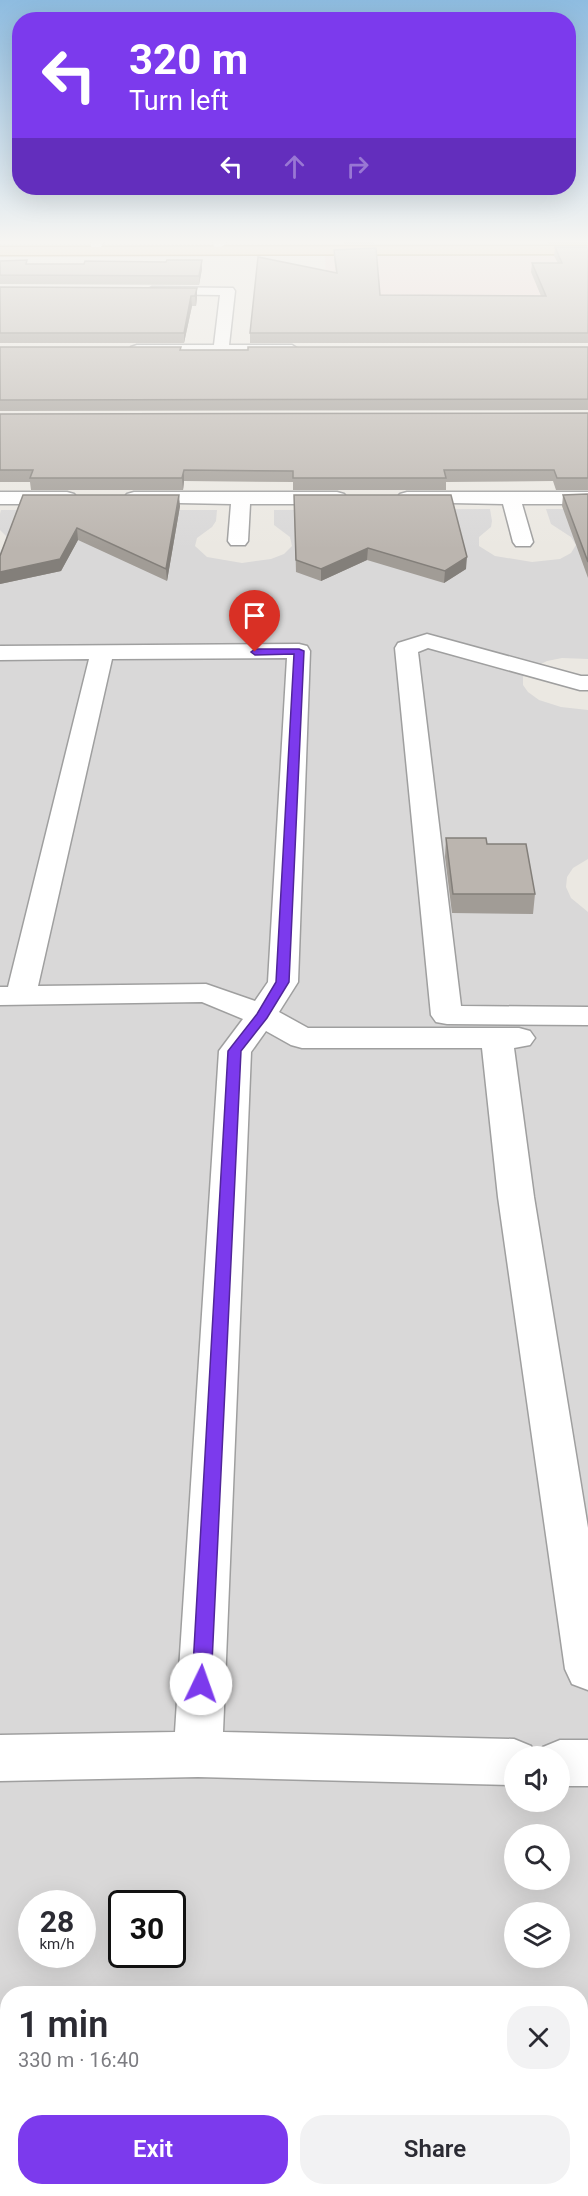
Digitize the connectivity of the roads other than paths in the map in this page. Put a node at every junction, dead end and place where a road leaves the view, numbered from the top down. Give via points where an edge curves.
1 (222, 344) edge
2 (116, 350) edge
3 (221, 350) junction
4 (304, 350) edge
5 (0, 498) edge
6 (80, 498) edge
7 (115, 498) edge
8 (241, 498) junction
9 (358, 498) edge
10 (394, 498) edge
11 (512, 498) junction
12 (588, 498) edge
13 (238, 541) dead end
14 (523, 542) dead end
15 (102, 652) junction
16 (0, 653) edge
17 (584, 683) edge
18 (10, 995) edge
19 (262, 1015) junction
20 (588, 1016) edge
21 (497, 1038) junction
22 (588, 1038) edge
23 (588, 1669) edge
24 (198, 1754) junction
25 (0, 1758) edge
26 (504, 1762) edge
27 (570, 1763) edge
28 (588, 1763) edge

1 - 3 street
2 - 3 street
3 - 4 street
5 - 6 street
7 - 8 street
8 - 9 street
8 - 13 street
10 - 11 street
11 - 12 street
11 - 14 street
15 - 16 street
15 - 18 street
15 - 19 street via 299,651 283,982
17 - 20 street via 427,641 406,648 447,1015
18 - 19 street via 206,993
19 - 21 street via 302,1038
19 - 24 street via 235,1051
21 - 22 street
21 - 23 street via 516,1197
24 - 25 street
24 - 26 street
27 - 28 street

